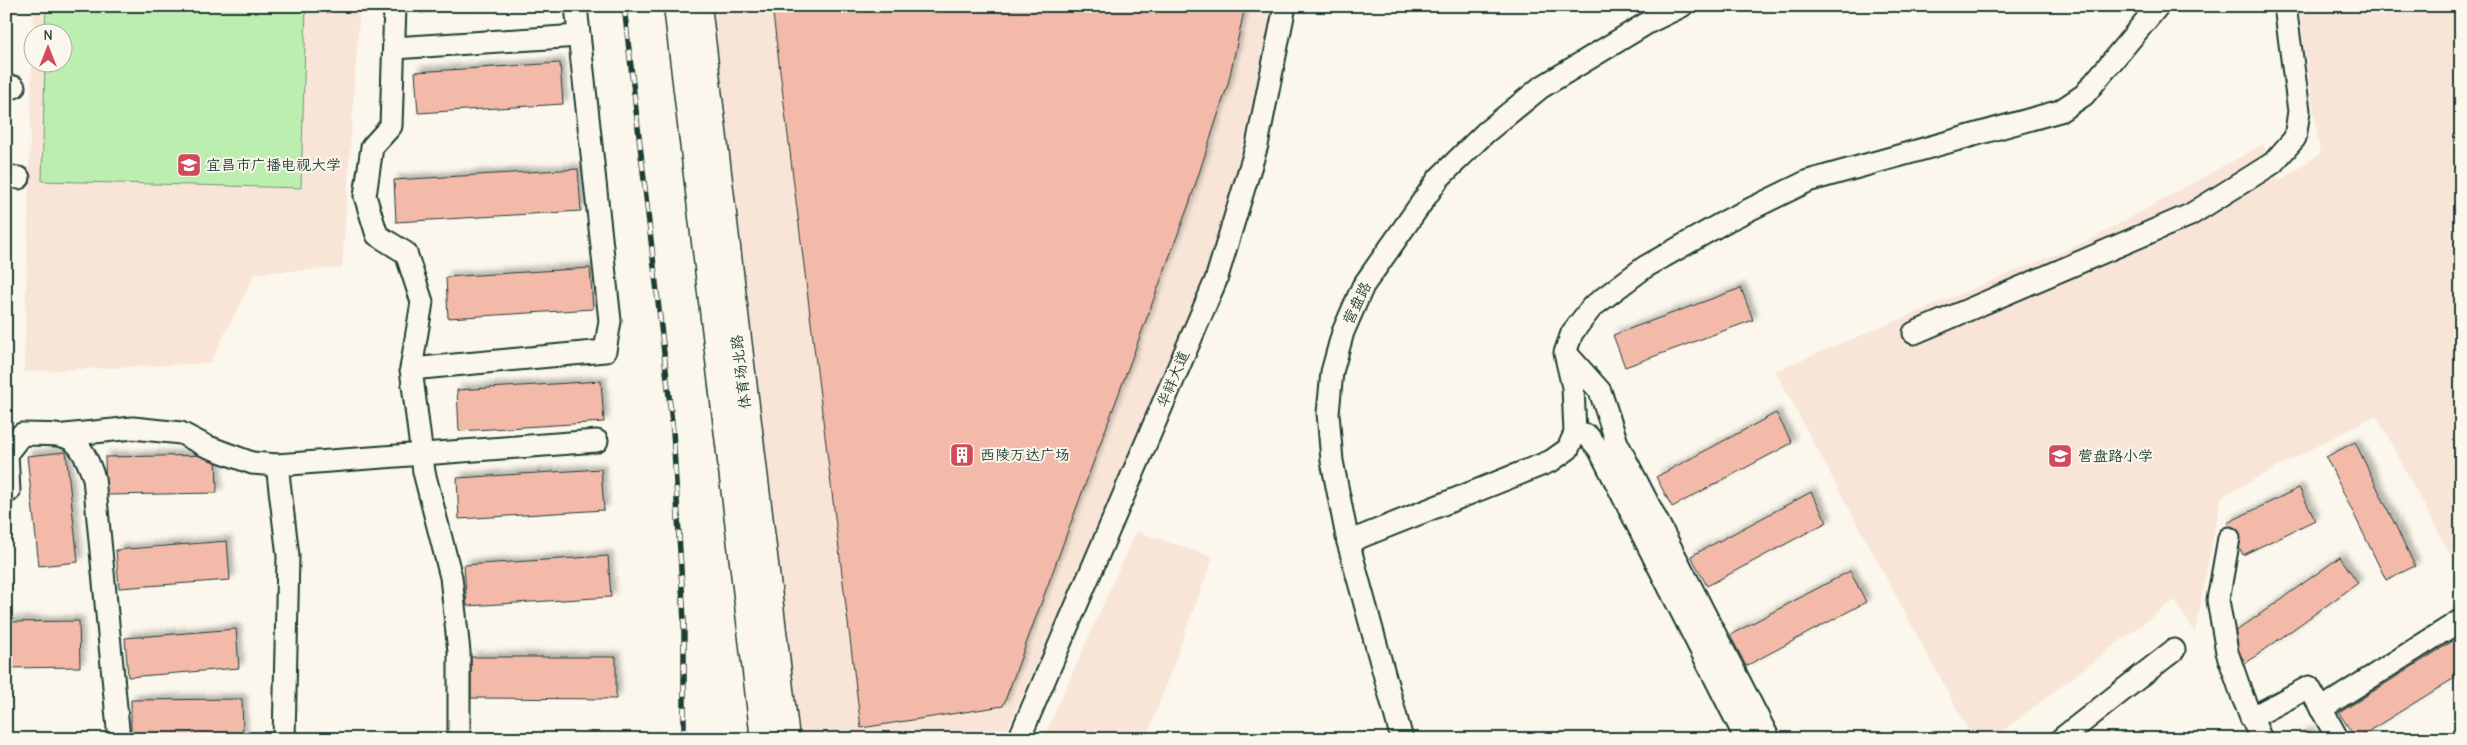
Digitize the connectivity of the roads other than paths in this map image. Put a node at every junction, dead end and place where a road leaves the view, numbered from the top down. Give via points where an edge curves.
1 (395, 6) edge
2 (576, 6) edge
3 (678, 6) edge
4 (697, 6) edge
5 (1285, 6) edge
6 (1682, 6) edge
7 (2158, 6) edge
8 (2285, 6) edge
9 (579, 36) junction
10 (394, 48) junction
11 (1914, 333) dead end
12 (1566, 353) junction
13 (411, 369) junction
14 (1575, 433) junction
15 (65, 435) junction
16 (598, 441) dead end
17 (421, 454) junction
18 (277, 465) junction
19 (6, 493) edge
20 (2230, 538) dead end
21 (1348, 542) junction
22 (2461, 620) edge
23 (2174, 650) dead end
24 (2321, 709) junction
25 (2252, 718) junction
26 (119, 739) edge
27 (284, 739) edge
28 (459, 739) edge
29 (765, 739) edge
30 (786, 739) edge
31 (1019, 739) edge
32 (1402, 739) edge
33 (1746, 739) edge
34 (1769, 739) edge
35 (2061, 739) edge
36 (2261, 739) edge
37 (2338, 739) edge

1 - 10 street
2 - 9 street
3 - 29 main road, 体育场北路
4 - 30 main road, 体育场北路
5 - 31 street, 华祥大道 via 1257,145 1216,280
6 - 21 street, 营盘路 via 1649,22 1540,88 1485,133 1440,178 1363,286 1343,332 1332,372 1328,412 1332,461
7 - 12 street via 2084,95 2060,111 1808,181 1645,267 1592,307 1572,333
8 - 11 street via 2298,111 2295,138 2274,163 2190,215
9 - 10 street
9 - 13 street via 610,321 605,351
10 - 13 street via 391,126 372,147 365,196 376,234 406,253 422,302
12 - 14 street via 1574,387
12 - 34 street via 1600,391 1617,444
13 - 17 street
14 - 21 street via 1568,449 1551,461
14 - 33 street via 1588,436 1598,448
15 - 18 street via 133,428 181,433 206,446 252,462
15 - 19 street via 22,434 7,453 9,491
15 - 26 street via 84,450 94,478
16 - 17 street
17 - 18 street
17 - 28 street via 451,577 458,652
18 - 27 street via 288,556
20 - 25 street via 2218,600 2227,652
21 - 32 street, 营盘路
22 - 24 street
23 - 35 street
24 - 25 street via 2309,687
24 - 37 street
25 - 36 street

